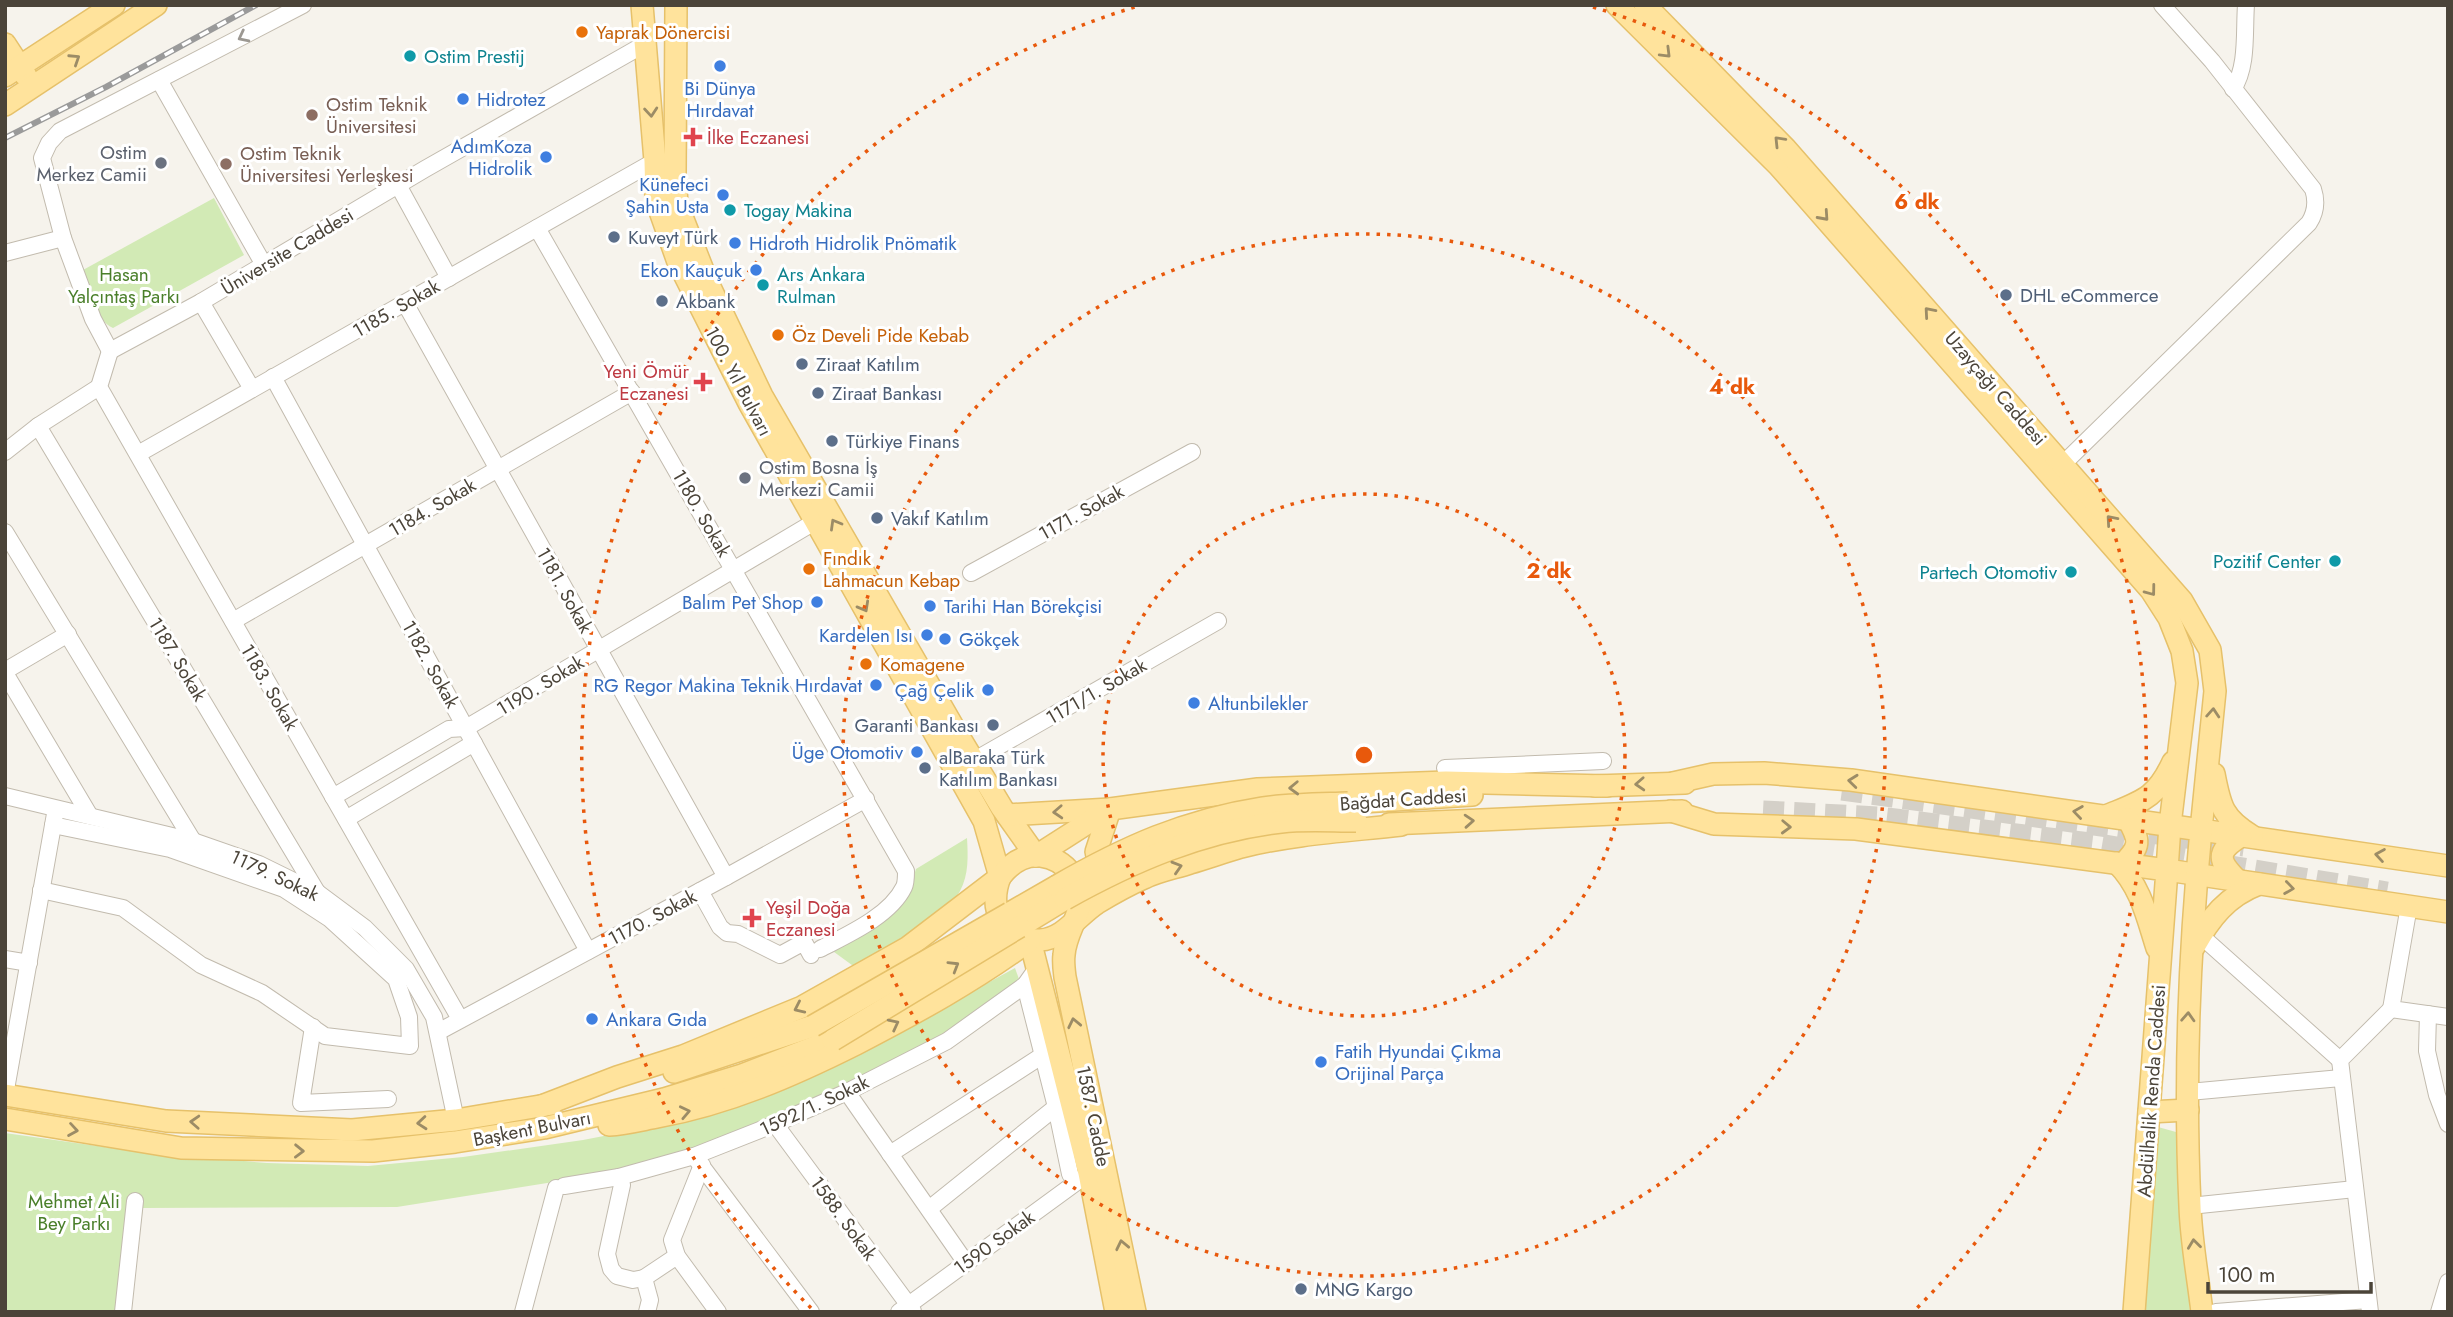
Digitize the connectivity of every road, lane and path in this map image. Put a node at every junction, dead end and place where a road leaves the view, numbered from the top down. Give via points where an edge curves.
1 (114, 5) edge
2 (156, 5) edge
3 (303, 5) edge
4 (642, 5) edge
5 (676, 5) edge
6 (1617, 5) edge
7 (1645, 5) edge
8 (2162, 5) edge
9 (2246, 5) edge
10 (5, 44) edge
11 (645, 44) junction
12 (10, 74) edge
13 (159, 80) junction
14 (2233, 89) junction
15 (19, 96) edge
16 (655, 162) junction
17 (398, 185) junction
18 (537, 228) junction
19 (63, 238) junction
20 (5, 253) edge
21 (264, 265) junction
22 (449, 278) junction
23 (201, 302) junction
24 (405, 303) junction
25 (110, 351) junction
26 (273, 377) junction
27 (99, 387) junction
28 (252, 389) junction
29 (632, 392) junction
30 (38, 426) junction
31 (5, 452) edge
32 (1192, 452) dead end
33 (138, 454) junction
34 (2063, 464) junction
35 (498, 469) junction
36 (816, 522) junction
37 (5, 532) edge
38 (366, 545) junction
39 (734, 569) junction
40 (971, 573) dead end
41 (233, 621) junction
42 (1218, 621) dead end
43 (68, 634) junction
44 (599, 650) junction
45 (5, 672) edge
46 (470, 735) junction
47 (2181, 744) junction
48 (2210, 750) junction
49 (973, 761) junction
50 (1604, 761) dead end
51 (1445, 768) dead end
52 (1673, 783) junction
53 (1763, 783) dead end
54 (1607, 786) junction
55 (2175, 788) junction
56 (2206, 791) junction
57 (5, 796) edge
58 (334, 797) junction
59 (866, 799) junction
60 (56, 807) junction
61 (1110, 809) junction
62 (1671, 811) junction
63 (1763, 811) tunnel mouth
64 (1352, 812) junction
65 (1007, 815) junction
66 (90, 816) junction
67 (2106, 816) junction
68 (346, 819) junction
69 (2128, 819) junction
70 (984, 821) junction
71 (53, 825) junction
72 (1401, 825) junction
73 (2170, 825) junction
74 (2201, 830) junction
75 (2249, 837) junction
76 (193, 841) junction
77 (1036, 856) junction
78 (2120, 864) junction
79 (2448, 866) edge
80 (2167, 870) junction
81 (2197, 875) junction
82 (726, 877) junction
83 (1000, 877) junction
84 (1138, 881) junction
85 (2238, 881) junction
86 (2260, 884) junction
87 (41, 890) junction
88 (700, 891) junction
89 (318, 893) junction
90 (2409, 906) junction
91 (2448, 912) edge
92 (1074, 920) junction
93 (1020, 927) junction
94 (2196, 944) junction
95 (907, 948) junction
96 (588, 951) junction
97 (5, 959) edge
98 (2160, 960) junction
99 (29, 963) junction
100 (979, 974) junction
101 (1031, 977) junction
102 (2391, 1009) junction
103 (2428, 1014) junction
104 (2448, 1017) edge
105 (460, 1019) junction
106 (313, 1027) junction
107 (438, 1032) junction
108 (1043, 1055) junction
109 (2340, 1060) junction
110 (2341, 1078) junction
111 (847, 1092) junction
112 (5, 1095) edge
113 (388, 1100) dead end
114 (2189, 1101) junction
115 (1056, 1107) junction
116 (2149, 1112) junction
117 (541, 1118) junction
118 (5, 1119) edge
119 (456, 1120) junction
120 (775, 1124) junction
121 (2448, 1124) edge
122 (890, 1154) junction
123 (698, 1160) junction
124 (1079, 1173) junction
125 (618, 1177) junction
126 (2355, 1189) junction
127 (135, 1201) dead end
128 (2190, 1206) junction
129 (929, 1209) junction
130 (677, 1256) junction
131 (966, 1263) junction
132 (644, 1278) junction
133 (2448, 1282) edge
134 (2369, 1306) edge
135 (907, 1310) edge
136 (123, 1312) edge
137 (523, 1312) edge
138 (647, 1312) edge
139 (718, 1312) edge
140 (811, 1312) edge
141 (1116, 1312) edge
142 (1135, 1312) edge
143 (2134, 1312) edge
144 (2202, 1312) edge
145 (2217, 1312) edge
146 (2439, 1312) edge

1 - 12 main road
15 -> 2 main road
3 -> 13 street
4 - 11 main road, 100. Yıl Bulvarı
49 -> 5 main road, 100. Yıl Bulvarı via 762,396 708,283 677,204
6 -> 47 main road, Uzayçağı Caddesi via 1779,166 2151,590 2182,651 2187,683
34 -> 7 main road, Uzayçağı Caddesi via 1785,148
8 - 14 street
9 - 14 street via 2241,69
10 - 12 main road
11 -> 16 main road, 100. Yıl Bulvarı
11 - 17 street, Üniversite Caddesi
12 - 15 main road
13 - 19 street via 60,131 49,143 42,158
13 - 21 street
14 - 34 street via 2313,189 2316,206 2312,218
16 - 18 street, 1185. Sokak
16 - 36 main road, 100. Yıl Bulvarı via 656,200 678,262
17 - 21 street, Üniversite Caddesi
17 - 22 street
18 - 22 street, 1185. Sokak
18 - 29 street, 1180. Sokak
19 - 20 street
19 - 25 street
21 - 23 street, Üniversite Caddesi
22 - 24 street, 1185. Sokak
23 - 25 street, Üniversite Caddesi
23 - 28 street
24 - 26 street, 1185. Sokak
24 - 35 street, 1181. Sokak
25 - 27 street
26 - 28 street, 1185. Sokak
26 - 38 street, 1182. Sokak
27 - 30 street
27 - 33 street, 1183. Sokak
28 - 33 street, 1185. Sokak
29 - 35 street, 1184. Sokak
29 - 39 street, 1180. Sokak
30 - 31 street
30 - 89 street, 1187. Sokak
32 - 40 street, 1171. Sokak
33 - 41 street, 1183. Sokak
48 -> 34 main road, Uzayçağı Caddesi via 2214,691 2210,650 2182,601
35 - 38 street, 1184. Sokak
35 - 44 street, 1181. Sokak
36 - 39 street, 1190. Sokak
36 -> 70 main road, 100. Yıl Bulvarı
37 - 43 street
38 - 41 street, 1184. Sokak
38 - 46 street, 1182. Sokak
39 - 44 street, 1190. Sokak
39 - 59 street, 1180. Sokak
41 - 58 street, 1183. Sokak
42 - 49 street, 1171/1. Sokak
43 - 45 street
43 - 76 street
44 - 46 street, 1190. Sokak
44 - 82 street, 1181. Sokak
45 - 66 street
46 - 58 street, 1190. Sokak via 449,729
46 - 68 street
46 - 96 street, 1182. Sokak
47 - 55 main road, Uzayçağı Caddesi
47 - 67 main road via 2163,784 2146,798
48 - 56 main road, Uzayçağı Caddesi
48 - 75 main road via 2219,804
49 - 65 main road, 100. Yıl Bulvarı
50 - 51 street
52 - 53 main road, Bağdat Caddesi
52 -> 54 main road, Bağdat Caddesi
67 -> 52 main road via 1783,774 1713,774
54 -> 61 main road via 1446,782 1258,789
54 - 64 main road, Bağdat Caddesi
55 - 56 main road via 2189,802 2198,801
55 - 73 main road, Uzayçağı Caddesi
56 - 74 main road, Uzayçağı Caddesi
57 - 60 street, 1179. Sokak
58 - 68 street, 1183. Sokak
59 - 82 street, 1170. Sokak
59 - 88 street, 1180. Sokak via 906,871 904,886 885,910 857,930 816,952 804,942 780,955 727,933
60 - 66 street, 1179. Sokak
60 - 71 street
61 -> 65 main road
61 - 77 main road
61 - 84 main road via 1096,852 1104,872
62 - 63 main road, Bağdat Caddesi
72 -> 62 main road, Bağdat Caddesi
62 -> 78 main road via 1714,824 1856,830
64 - 72 main road, Bağdat Caddesi
64 - 93 main road, Bağdat Caddesi, bridge via 1265,807 1217,816 1150,838 1061,892
65 - 70 main road via 1002,824
65 - 77 main road, 100. Yıl Bulvarı
66 - 76 street, 1179. Sokak
67 - 69 main road
68 - 105 street, 1183. Sokak
69 - 73 main road
69 - 78 main road via 2137,844
70 - 83 main road, 100. Yıl Bulvarı
71 - 87 street
71 - 106 street via 170,849 284,889 330,919 396,979 408,1017 410,1046 325,1036
84 -> 72 main road via 1241,847
73 - 74 main road
73 - 80 main road, Abdülhalik Renda Caddesi
74 - 75 main road
74 - 81 main road, Uzayçağı Caddesi
79 -> 75 main road
75 - 85 main road via 2223,850 2226,869
76 - 89 street, 1179. Sokak via 259,864
77 - 83 main road via 1021,859
77 - 92 main road, 1587. Cadde via 1053,859 1070,871 1079,895
78 - 80 main road
78 - 98 main road via 2143,900
80 - 81 main road
80 - 98 main road, Abdülhalik Renda Caddesi
81 - 85 main road
81 - 94 main road, Abdülhalik Renda Caddesi
82 - 88 street, 1170. Sokak
83 - 93 main road via 995,890 998,917 1017,936
83 - 95 main road
84 - 92 main road
85 - 86 main road
86 -> 90 main road
86 - 94 main road via 2231,897
87 - 99 street
87 - 106 street via 123,908 201,965 262,993
88 - 96 street, 1170. Sokak
89 - 107 street, 1179. Sokak via 365,928 406,969
90 - 91 main road
90 - 102 street
92 - 93 main road via 1066,930 1043,940
142 -> 92 main road, 1587. Cadde via 1065,977 1064,953
93 - 100 main road
93 - 101 main road, 1587. Cadde
93 - 117 main road, Başkent Bulvarı, bridge via 813,1026
117 -> 93 main road, Başkent Bulvarı, bridge via 705,1088 833,1040
94 - 109 street
114 -> 94 main road, Abdülhalik Renda Caddesi via 2188,1029
95 - 100 main road via 952,931 967,931 985,940 987,957
95 -> 117 main road via 802,1007 694,1052 617,1077
96 - 105 street, 1170. Sokak
97 - 99 street
98 - 116 main road, Abdülhalik Renda Caddesi
99 - 112 street
117 -> 100 main road via 617,1125 748,1094 918,1013
101 - 108 street
101 - 111 street, 1592/1. Sokak via 947,1041
101 - 124 main road, 1587. Cadde
102 - 103 street
102 - 109 street
103 - 104 street
103 - 121 street via 2427,1051
105 - 107 street, 1170. Sokak
106 - 113 street via 301,1103
107 - 119 street, 1179. Sokak
108 - 115 street
108 - 122 street
109 - 110 street
110 - 114 street
110 - 126 street
111 - 120 street, 1592/1. Sokak
111 - 122 street
119 -> 112 main road, Başkent Bulvarı via 352,1130 166,1121
114 - 116 main road
114 - 128 main road, Abdülhalik Renda Caddesi
115 - 124 street
115 - 129 street
116 - 143 main road, Abdülhalik Renda Caddesi
118 -> 117 main road, Başkent Bulvarı via 181,1148 324,1152 455,1142
117 - 119 main road, Başkent Bulvarı
120 - 123 street, 1592/1. Sokak
120 - 135 street, 1588. Sokak
122 - 129 street
123 - 125 street, 1592/1. Sokak
123 - 130 street via 672,1240
123 - 140 street
124 - 131 street, 1590 Sokak
124 - 141 main road, 1587. Cadde
125 - 132 street via 622,1185 608,1261 617,1276
125 - 137 street, 1592/1. Sokak via 560,1187
126 - 128 street
126 - 134 street
127 - 136 street
144 -> 128 main road, Abdülhalik Renda Caddesi
129 - 131 street
130 - 132 street
130 - 139 street
131 - 135 street, 1590 Sokak
132 - 138 street via 650,1300
133 - 146 street
134 - 145 street

